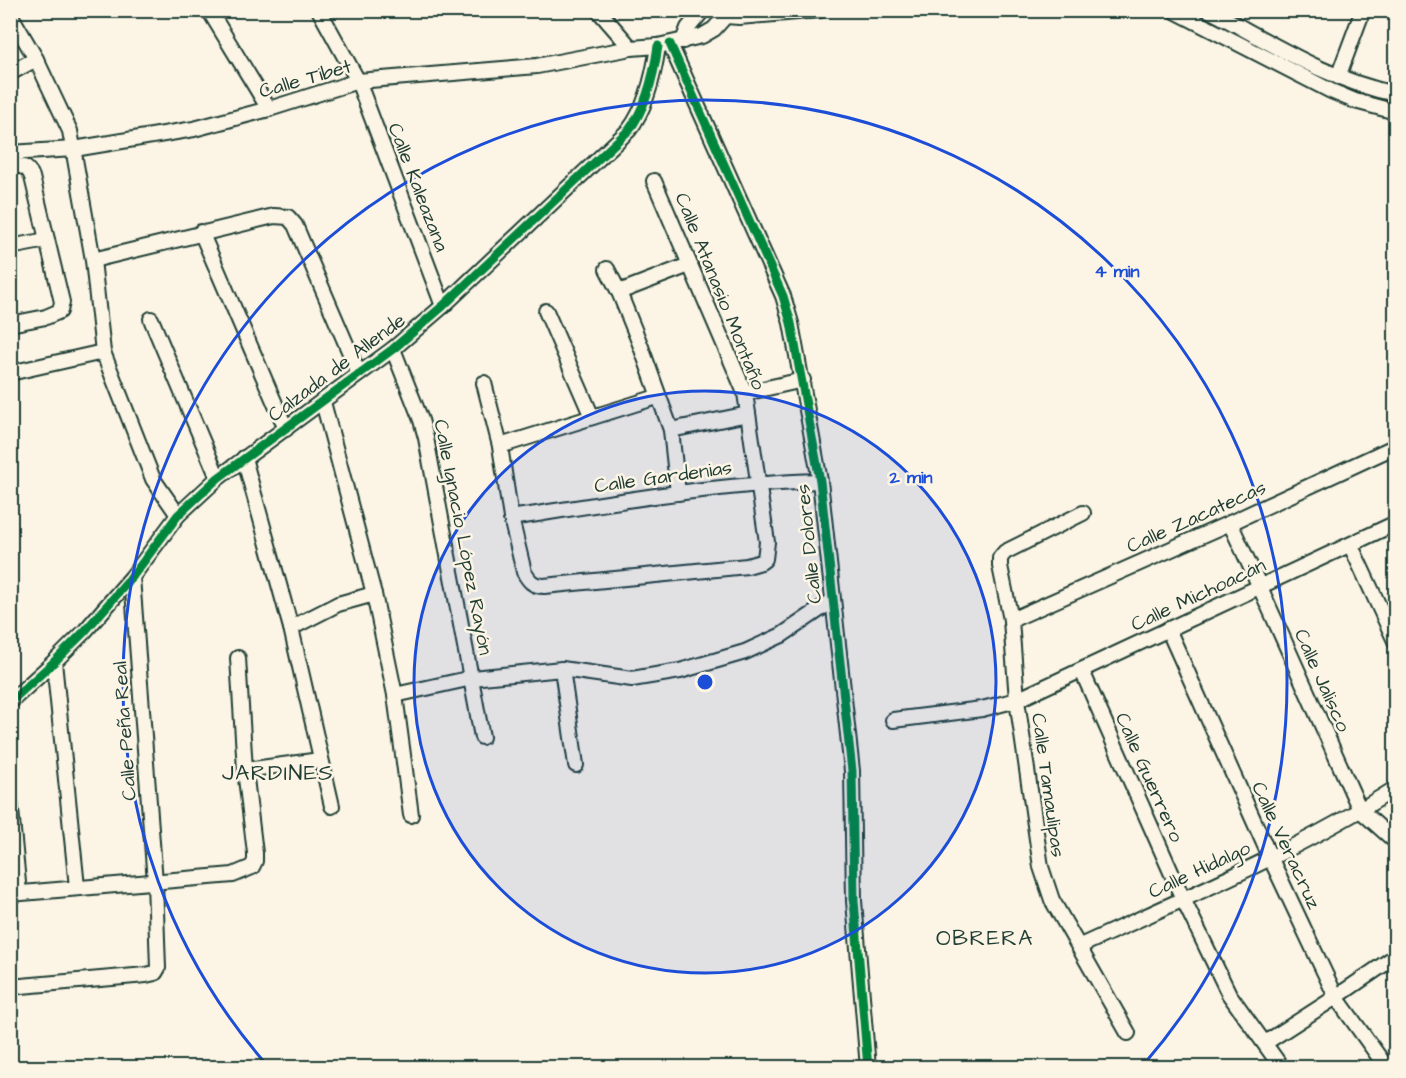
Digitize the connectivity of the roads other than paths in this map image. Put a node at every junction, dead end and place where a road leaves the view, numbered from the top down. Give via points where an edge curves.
1 (208, 10) edge
2 (319, 10) edge
3 (597, 10) edge
4 (703, 10) edge
5 (821, 10) edge
6 (1173, 10) edge
7 (1209, 10) edge
8 (1362, 11) edge
9 (724, 12) edge
10 (10, 14) edge
11 (670, 44) junction
12 (632, 48) junction
13 (36, 60) junction
14 (10, 73) edge
15 (1338, 77) junction
16 (358, 81) junction
17 (1395, 94) edge
18 (269, 109) junction
19 (1395, 112) edge
20 (74, 149) junction
21 (10, 153) edge
22 (10, 166) edge
23 (654, 181) dead end
24 (201, 232) junction
25 (47, 240) junction
26 (10, 247) edge
27 (93, 260) junction
28 (689, 265) junction
29 (607, 269) dead end
30 (619, 292) junction
31 (443, 306) junction
32 (546, 311) dead end
33 (151, 319) dead end
34 (10, 324) edge
35 (393, 350) junction
36 (103, 352) junction
37 (10, 373) edge
38 (359, 374) junction
39 (802, 380) junction
40 (484, 383) dead end
41 (744, 393) junction
42 (657, 397) junction
43 (323, 402) junction
44 (748, 414) junction
45 (592, 417) junction
46 (286, 429) junction
47 (670, 430) junction
48 (500, 446) junction
49 (1395, 446) edge
50 (244, 459) junction
51 (218, 478) junction
52 (820, 481) junction
53 (759, 483) junction
54 (678, 493) junction
55 (1083, 513) dead end
56 (178, 514) junction
57 (511, 518) junction
58 (1230, 523) junction
59 (1395, 523) edge
60 (1351, 546) junction
61 (132, 577) junction
62 (1260, 587) junction
63 (374, 594) junction
64 (832, 601) junction
65 (1011, 620) junction
66 (291, 628) junction
67 (1168, 629) junction
68 (1395, 643) edge
69 (238, 658) dead end
70 (54, 662) junction
71 (562, 669) junction
72 (1082, 671) junction
73 (472, 678) junction
74 (395, 694) junction
75 (1017, 700) junction
76 (10, 702) edge
77 (893, 720) dead end
78 (482, 736) dead end
79 (320, 760) junction
80 (576, 765) dead end
81 (245, 770) junction
82 (1395, 788) edge
83 (10, 799) edge
84 (332, 806) dead end
85 (1360, 810) junction
86 (411, 815) dead end
87 (1395, 842) edge
88 (1270, 857) junction
89 (155, 882) junction
90 (77, 887) junction
91 (15, 893) edge
92 (1183, 899) junction
93 (1080, 946) junction
94 (1395, 956) edge
95 (10, 987) edge
96 (1336, 998) junction
97 (1128, 1033) dead end
98 (1265, 1043) junction
99 (868, 1068) edge
100 (1282, 1068) edge
101 (1387, 1068) edge

1 - 18 street
2 - 16 street
3 - 12 street
4 - 11 street
5 - 9 street via 739,17
6 - 19 street via 1331,91
7 - 15 street
8 - 15 street
9 - 11 street, Calle Tibet via 714,28 702,36
10 - 13 street
11 - 12 street, Calle Tibet
11 - 31 street, Calzada de Allende via 629,130
11 - 39 street, Calle Dolores via 783,296
12 - 16 street, Calle Tibet via 537,66
13 - 14 street
13 - 20 street via 64,117
15 - 17 street
16 - 18 street, Calle Tibet
16 - 31 street, Calle Kaleazana
18 - 20 street, Calle Tibet via 194,129
20 - 21 street, Calle Tibet
20 - 27 street
22 - 25 street via 22,165 30,171
23 - 28 street, Calle Atanasio Montaño
24 - 27 street
24 - 38 street via 274,216 288,218 296,225
24 - 46 street
25 - 26 street
25 - 34 street via 62,308 52,315
27 - 36 street
28 - 30 street
28 - 41 street, Calle Atanasio Montaño
29 - 30 street
30 - 42 street
31 - 35 street, Calzada de Allende
32 - 45 street
33 - 51 street
35 - 38 street, Calzada de Allende
35 - 73 street, Calle Ignacio López Rayón via 426,438
36 - 37 street
36 - 56 street via 153,479
38 - 43 street, Calzada de Allende
39 - 41 street
39 - 52 street, Calle Dolores
40 - 48 street
41 - 44 street, Calle Atanasio Montaño
42 - 45 street
42 - 47 street
43 - 46 street, Calzada de Allende
43 - 63 street
44 - 47 street
44 - 53 street, Calle Atanasio Montaño
45 - 48 street
46 - 50 street, Calzada de Allende
47 - 54 street
48 - 57 street
49 - 58 street, Calle Zacatecas
50 - 51 street, Calzada de Allende
50 - 66 street
51 - 56 street, Calzada de Allende
52 - 53 street, Calle Gardenias
52 - 64 street, Calle Dolores
53 - 54 street, Calle Gardenias
53 - 57 street, Calle Atanasio Montaño via 765,559 747,566 534,584 524,572
54 - 57 street, Calle Gardenias
55 - 65 street, Calle Tamaulipas via 1001,555
56 - 61 street, Calzada de Allende
58 - 62 street, Calle Jalisco
58 - 65 street, Calle Zacatecas
59 - 60 street, Calle Michoacán
60 - 62 street, Calle Michoacán
60 - 68 street
61 - 70 street, Calzada de Allende
61 - 89 street, Calle Peña Real
62 - 67 street, Calle Michoacán
62 - 85 street, Calle Jalisco
63 - 66 street via 338,604
63 - 74 street
64 - 71 street via 745,652 680,671 632,678
64 - 99 street, Calle Dolores via 852,771 854,901
65 - 75 street, Calle Tamaulipas
66 - 79 street
67 - 72 street, Calle Michoacán
67 - 88 street, Calle Veracruz
69 - 81 street
70 - 76 street, Calzada de Allende
70 - 90 street
71 - 73 street
71 - 80 street
72 - 75 street, Calle Michoacán
72 - 92 street, Calle Guerrero
73 - 74 street
73 - 78 street, Calle Ignacio López Rayón
74 - 86 street
75 - 77 street, Calle Michoacán via 982,709
75 - 93 street, Calle Tamaulipas via 1043,876 1052,900
79 - 81 street
79 - 84 street
81 - 89 street via 255,853 252,867 234,875
82 - 85 street, Calle Hidalgo
83 - 91 street
85 - 87 street, Calle Jalisco
85 - 88 street, Calle Hidalgo
88 - 92 street, Calle Hidalgo
88 - 96 street, Calle Veracruz
89 - 90 street
89 - 95 street, Calle Peña Real via 155,973
90 - 91 street
92 - 93 street, Calle Hidalgo
92 - 98 street, Calle Guerrero via 1229,994
93 - 97 street, Calle Tamaulipas
94 - 96 street
96 - 98 street
96 - 101 street, Calle Veracruz
98 - 100 street, Calle Guerrero

